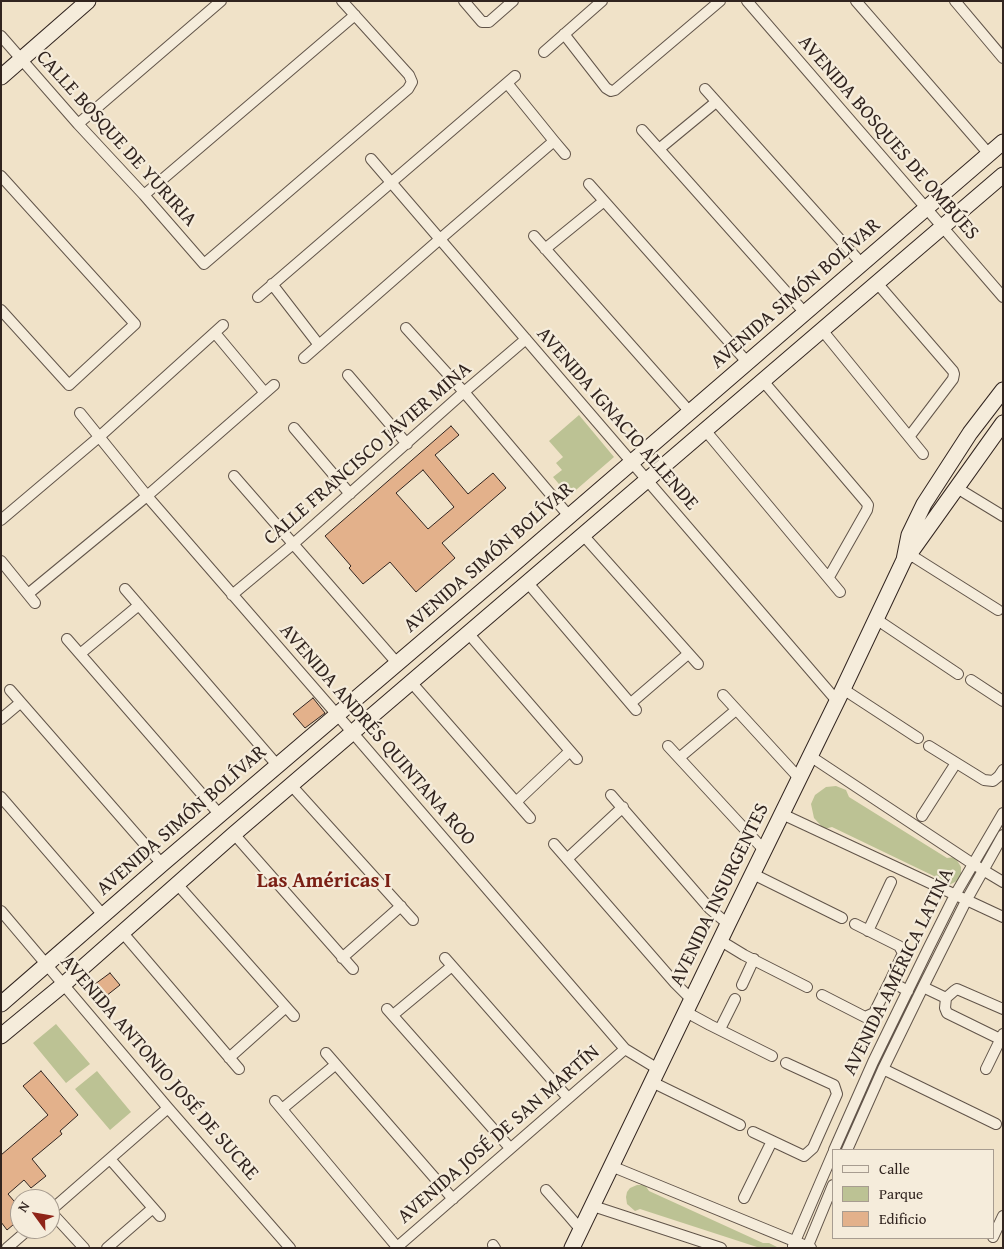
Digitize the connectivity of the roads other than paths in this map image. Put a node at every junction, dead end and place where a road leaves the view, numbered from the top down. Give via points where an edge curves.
1 (88, 1) edge
2 (221, 1) edge
3 (342, 1) edge
4 (464, 1) edge
5 (513, 1) edge
6 (602, 1) edge
7 (720, 1) edge
8 (747, 1) edge
9 (856, 1) edge
10 (954, 1) edge
11 (355, 15) junction
12 (564, 34) junction
13 (1, 36) edge
14 (544, 52) dead end
15 (1003, 58) edge
16 (21, 60) junction
17 (515, 76) dead end
18 (1, 77) edge
19 (507, 83) junction
20 (705, 89) dead end
21 (716, 102) junction
22 (78, 124) junction
23 (642, 130) dead end
24 (554, 141) junction
25 (1003, 142) edge
26 (659, 149) junction
27 (565, 154) dead end
28 (989, 154) junction
29 (371, 159) dead end
30 (1003, 175) edge
31 (1, 176) edge
32 (390, 182) junction
33 (589, 184) dead end
34 (144, 195) junction
35 (604, 201) junction
36 (926, 208) junction
37 (942, 227) junction
38 (534, 236) dead end
39 (440, 239) junction
40 (545, 249) junction
41 (862, 264) junction
42 (877, 283) junction
43 (272, 284) junction
44 (258, 297) dead end
45 (1003, 297) edge
46 (1, 310) edge
47 (805, 313) junction
48 (223, 325) dead end
49 (406, 328) dead end
50 (822, 330) junction
51 (215, 333) junction
52 (526, 339) junction
53 (320, 345) junction
54 (304, 358) dead end
55 (748, 362) junction
56 (348, 375) dead end
57 (763, 381) junction
58 (274, 385) dead end
59 (1003, 390) edge
60 (464, 392) junction
61 (265, 393) junction
62 (690, 412) junction
63 (80, 413) dead end
64 (1003, 423) edge
65 (294, 428) dead end
66 (705, 430) junction
67 (99, 437) junction
68 (909, 437) junction
69 (407, 444) junction
70 (923, 454) dead end
71 (631, 462) junction
72 (234, 476) dead end
73 (647, 480) junction
74 (956, 488) junction
75 (350, 494) junction
76 (147, 496) junction
77 (569, 516) junction
78 (1003, 516) edge
79 (1, 520) edge
80 (583, 535) junction
81 (292, 545) junction
82 (907, 555) junction
83 (1, 561) edge
84 (829, 577) junction
85 (527, 582) junction
86 (484, 588) junction
87 (125, 589) dead end
88 (840, 592) dead end
89 (28, 594) junction
90 (232, 596) junction
91 (35, 603) dead end
92 (139, 605) junction
93 (499, 607) junction
94 (998, 610) dead end
95 (876, 620) junction
96 (468, 633) junction
97 (67, 639) dead end
98 (80, 654) junction
99 (688, 654) junction
100 (397, 663) junction
101 (698, 664) dead end
102 (958, 674) dead end
103 (971, 680) dead end
104 (411, 682) junction
105 (10, 690) dead end
106 (723, 695) dead end
107 (840, 695) junction
108 (1003, 701) edge
109 (20, 703) junction
110 (736, 710) junction
111 (336, 716) junction
112 (1, 719) edge
113 (352, 732) junction
114 (918, 738) dead end
115 (668, 746) dead end
116 (929, 746) dead end
117 (810, 756) junction
118 (679, 758) junction
119 (956, 763) junction
120 (278, 765) junction
121 (1003, 770) edge
122 (799, 778) junction
123 (291, 785) junction
124 (611, 795) dead end
125 (1, 797) edge
126 (516, 802) junction
127 (623, 807) junction
128 (1003, 813) edge
129 (782, 814) junction
130 (220, 815) junction
131 (922, 816) dead end
132 (530, 818) dead end
133 (234, 834) junction
134 (1003, 835) edge
135 (554, 844) dead end
136 (764, 850) junction
137 (567, 859) junction
138 (162, 864) junction
139 (973, 864) junction
140 (983, 870) junction
141 (753, 874) junction
142 (891, 882) dead end
143 (1003, 882) edge
144 (177, 884) junction
145 (955, 895) junction
146 (966, 901) junction
147 (401, 906) junction
148 (1, 911) edge
149 (103, 915) junction
150 (1003, 917) edge
151 (842, 918) dead end
152 (413, 920) dead end
153 (728, 924) junction
154 (855, 924) dead end
155 (868, 931) junction
156 (122, 932) junction
157 (721, 941) junction
158 (342, 958) junction
159 (445, 958) dead end
160 (754, 959) junction
161 (47, 965) junction
162 (452, 966) junction
163 (352, 969) dead end
164 (890, 981) junction
165 (64, 984) junction
166 (742, 985) dead end
167 (923, 986) junction
168 (807, 987) dead end
169 (908, 990) junction
170 (822, 995) dead end
171 (946, 998) junction
172 (735, 999) dead end
173 (1, 1004) edge
174 (689, 1006) junction
175 (286, 1007) junction
176 (1003, 1009) edge
177 (294, 1016) dead end
178 (720, 1029) junction
179 (1, 1036) edge
180 (1002, 1036) edge
181 (625, 1049) junction
182 (326, 1053) dead end
183 (772, 1056) dead end
184 (229, 1058) junction
185 (786, 1063) dead end
186 (335, 1065) junction
187 (239, 1069) dead end
188 (883, 1069) junction
189 (986, 1070) dead end
190 (655, 1076) junction
191 (568, 1098) junction
192 (168, 1108) junction
193 (996, 1124) dead end
194 (740, 1125) dead end
195 (823, 1127) junction
196 (753, 1132) dead end
197 (841, 1133) junction
198 (772, 1141) junction
199 (510, 1148) junction
200 (834, 1149) edge
201 (847, 1149) edge
202 (832, 1154) edge
203 (110, 1159) junction
204 (611, 1166) junction
205 (832, 1188) edge
206 (546, 1190) dead end
207 (452, 1198) junction
208 (744, 1198) dead end
209 (60, 1202) edge
210 (593, 1206) junction
211 (1003, 1216) edge
212 (60, 1222) edge
213 (581, 1230) junction
214 (994, 1235) edge
215 (17, 1239) edge
216 (794, 1245) edge
217 (397, 1247) edge
218 (809, 1247) edge
219 (7, 1248) edge
220 (84, 1248) edge
221 (107, 1248) edge
222 (290, 1248) edge
223 (572, 1248) edge
224 (721, 1248) edge

1 - 16 main road
2 - 22 street
3 - 11 street
4 - 5 street via 482,22 489,22
6 - 12 street
7 - 12 street via 611,91
8 - 36 street, AVENIDA BOSQUES DE OMBÚES
9 - 28 street
10 - 15 street
11 - 34 street
11 - 34 street, CALLE BOSQUE DE YURIRIA via 409,75 412,82 408,89 204,264
12 - 14 street
13 - 16 street, CALLE BOSQUE DE YURIRIA
16 - 18 main road
16 - 22 street, CALLE BOSQUE DE YURIRIA
17 - 19 street
19 - 24 street
19 - 32 street
20 - 21 street
21 - 26 street
21 - 41 street
22 - 34 street, CALLE BOSQUE DE YURIRIA
23 - 26 street
24 - 27 street
24 - 39 street
25 - 28 main road, AVENIDA SIMÓN BOLÍVAR
26 - 47 street
28 - 36 main road, AVENIDA SIMÓN BOLÍVAR
29 - 32 street, AVENIDA IGNACIO ALLENDE
30 - 37 main road
31 - 46 street via 135,324 69,385
32 - 39 street, AVENIDA IGNACIO ALLENDE
32 - 43 street
33 - 35 street
35 - 40 street
35 - 55 street
36 - 37 street, AVENIDA BOSQUES DE OMBÚES
36 - 41 main road, AVENIDA SIMÓN BOLÍVAR
37 - 42 main road
37 - 45 street, AVENIDA BOSQUES DE OMBÚES
38 - 40 street
39 - 52 street, AVENIDA IGNACIO ALLENDE
39 - 53 street
40 - 62 street
41 - 47 main road, AVENIDA SIMÓN BOLÍVAR
42 - 50 main road
42 - 68 street via 954,374
43 - 44 street
43 - 53 street
47 - 55 main road, AVENIDA SIMÓN BOLÍVAR
48 - 51 street
49 - 60 street
50 - 57 main road
50 - 68 street
51 - 61 street
51 - 67 street
52 - 60 street, CALLE FRANCISCO JAVIER MINA
52 - 71 street, AVENIDA IGNACIO ALLENDE
53 - 54 street
55 - 62 main road, AVENIDA SIMÓN BOLÍVAR
56 - 69 street
57 - 66 main road
57 - 84 street via 868,505
58 - 61 street
59 - 82 main road, AVENIDA INSURGENTES via 970,432 924,504 909,536
60 - 69 street, CALLE FRANCISCO JAVIER MINA
60 - 77 street
61 - 76 street
62 - 71 main road, AVENIDA SIMÓN BOLÍVAR
63 - 67 street, AVENIDA ANDRÉS QUINTANA ROO
64 - 74 main road, AVENIDA INSURGENTES
65 - 75 street
66 - 73 main road
66 - 84 street
67 - 76 street, AVENIDA ANDRÉS QUINTANA ROO
67 - 79 street
68 - 70 street
69 - 75 street, CALLE FRANCISCO JAVIER MINA
71 - 73 street, AVENIDA IGNACIO ALLENDE
71 - 77 main road, AVENIDA SIMÓN BOLÍVAR
72 - 81 street
73 - 80 main road
73 - 107 street, AVENIDA IGNACIO ALLENDE
74 - 78 street
74 - 82 main road, AVENIDA INSURGENTES
75 - 81 street, CALLE FRANCISCO JAVIER MINA
76 - 89 street
76 - 90 street, AVENIDA ANDRÉS QUINTANA ROO
77 - 86 main road, AVENIDA SIMÓN BOLÍVAR
80 - 85 main road
80 - 99 street
81 - 90 street, CALLE FRANCISCO JAVIER MINA
81 - 100 street
82 - 94 street
82 - 95 main road, AVENIDA INSURGENTES
83 - 89 street
84 - 88 street
85 - 93 main road
85 - 99 street via 633,707
86 - 93 main road
86 - 100 main road, AVENIDA SIMÓN BOLÍVAR
87 - 92 street
89 - 91 street
90 - 111 street, AVENIDA ANDRÉS QUINTANA ROO
92 - 98 street
92 - 120 street
93 - 96 main road
95 - 102 street
95 - 107 main road, AVENIDA INSURGENTES
96 - 104 main road
96 - 126 street via 574,755
97 - 98 street
98 - 130 street
99 - 101 street
100 - 111 main road, AVENIDA SIMÓN BOLÍVAR
103 - 108 street
104 - 113 main road
104 - 126 street
105 - 109 street
106 - 110 street
107 - 114 street, AVENIDA IGNACIO ALLENDE
107 - 117 main road, AVENIDA INSURGENTES
109 - 112 street
109 - 138 street
110 - 118 street
110 - 122 street
111 - 113 street, AVENIDA ANDRÉS QUINTANA ROO
111 - 120 main road, AVENIDA SIMÓN BOLÍVAR
113 - 123 main road
113 - 181 street, AVENIDA ANDRÉS QUINTANA ROO
115 - 118 street
116 - 119 street
117 - 122 main road, AVENIDA INSURGENTES
117 - 139 street
118 - 136 street
119 - 121 street via 984,780 993,781
119 - 131 street
120 - 130 main road, AVENIDA SIMÓN BOLÍVAR
122 - 129 main road, AVENIDA INSURGENTES
123 - 133 main road
123 - 147 street
124 - 127 street
125 - 149 street
126 - 132 street
127 - 137 street
127 - 153 street via 710,909
128 - 139 street, AVENIDA AMÉRICA LATINA
129 - 136 main road, AVENIDA INSURGENTES
129 - 145 street
130 - 138 main road, AVENIDA SIMÓN BOLÍVAR
133 - 144 main road
133 - 158 street
134 - 140 street, AVENIDA AMÉRICA LATINA
135 - 137 street
136 - 141 main road, AVENIDA INSURGENTES
137 - 174 street via 675,983
138 - 149 main road, AVENIDA SIMÓN BOLÍVAR
139 - 140 street
139 - 145 street, AVENIDA AMÉRICA LATINA
140 - 143 street
140 - 146 street, AVENIDA AMÉRICA LATINA
141 - 151 street
141 - 153 main road, AVENIDA INSURGENTES
142 - 155 street
144 - 156 main road
144 - 175 street
145 - 146 street
145 - 169 street, AVENIDA AMÉRICA LATINA
146 - 150 street
146 - 167 street, AVENIDA AMÉRICA LATINA
147 - 152 street
147 - 158 street
148 - 161 street, AVENIDA ANTONIO JOSÉ DE SUCRE
149 - 161 main road, AVENIDA SIMÓN BOLÍVAR
153 - 157 main road, AVENIDA INSURGENTES
154 - 155 street
155 - 164 street via 899,946 903,953
156 - 165 main road
156 - 184 street
157 - 160 street
157 - 174 main road, AVENIDA INSURGENTES
158 - 163 street
159 - 162 street
160 - 166 street
160 - 168 street
161 - 165 street, AVENIDA ANTONIO JOSÉ DE SUCRE
161 - 173 main road, AVENIDA SIMÓN BOLÍVAR
162 - 191 street
162 - 199 street via 390,1012
164 - 169 street
164 - 170 street via 874,1013 865,1017
165 - 179 main road
165 - 192 street, AVENIDA ANTONIO JOSÉ DE SUCRE
167 - 171 street
167 - 188 street, AVENIDA AMÉRICA LATINA
169 - 197 street, AVENIDA AMÉRICA LATINA
171 - 176 street via 957,989
171 - 180 street via 947,1013
172 - 178 street
174 - 178 street via 710,1025
174 - 190 main road, AVENIDA INSURGENTES
175 - 177 street
175 - 184 street
178 - 183 street
180 - 189 street
181 - 190 street, AVENIDA ANDRÉS QUINTANA ROO
181 - 191 street, AVENIDA JOSÉ DE SAN MARTÍN
182 - 186 street
184 - 187 street
185 - 195 street via 834,1085 837,1094
186 - 207 street
186 - 217 street via 279,1105
188 - 193 street
188 - 201 street, AVENIDA AMÉRICA LATINA
190 - 194 street, AVENIDA ANDRÉS QUINTANA ROO
190 - 204 main road, AVENIDA INSURGENTES
191 - 199 street, AVENIDA JOSÉ DE SAN MARTÍN
192 - 203 street
192 - 222 street, AVENIDA ANTONIO JOSÉ DE SUCRE
195 - 197 street
195 - 198 street via 813,1148 804,1156
196 - 198 street
197 - 200 street, AVENIDA AMÉRICA LATINA
198 - 208 street
199 - 207 street, AVENIDA JOSÉ DE SAN MARTÍN
202 - 216 street, AVENIDA AMÉRICA LATINA
203 - 209 street
203 - 221 street via 156,1212
204 - 210 main road, AVENIDA INSURGENTES
204 - 216 street
205 - 218 street
206 - 213 street
207 - 217 street, AVENIDA JOSÉ DE SAN MARTÍN
210 - 213 main road, AVENIDA INSURGENTES
210 - 224 street
211 - 214 street
212 - 220 street
213 - 223 main road, AVENIDA INSURGENTES
215 - 219 street
216 - 218 street

